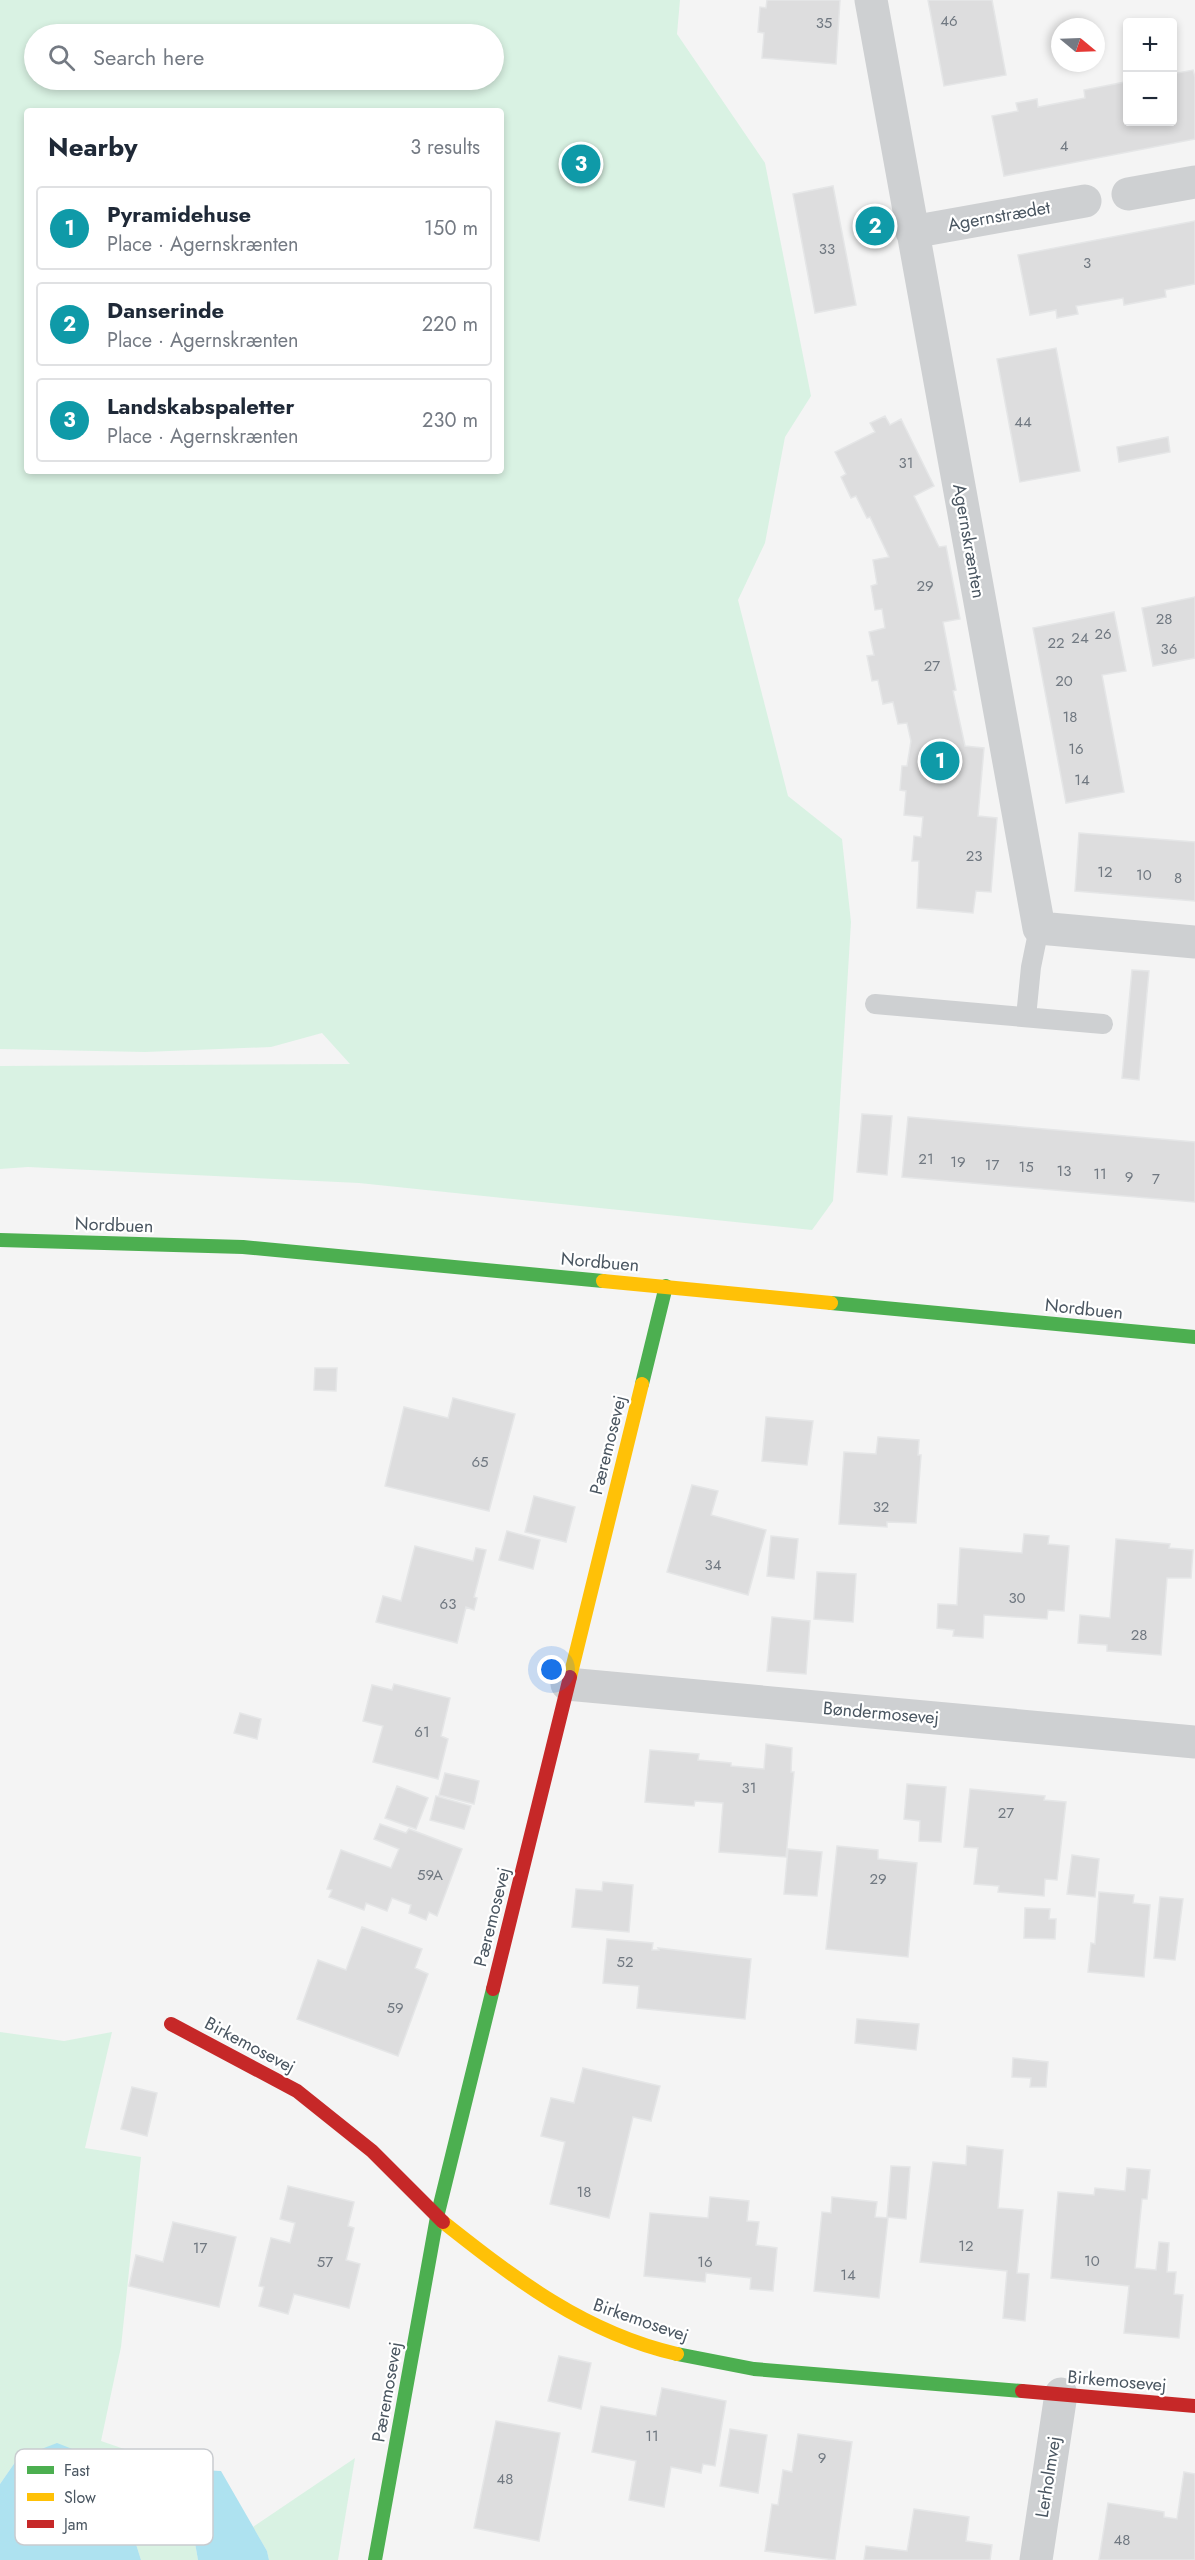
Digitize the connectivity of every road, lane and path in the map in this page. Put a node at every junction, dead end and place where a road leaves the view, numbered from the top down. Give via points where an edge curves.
1 (871, 0) edge
2 (1195, 182) edge
3 (1128, 194) dead end
4 (1085, 201) dead end
5 (912, 232) junction
6 (1039, 928) junction
7 (1195, 942) edge
8 (875, 1004) dead end
9 (1026, 1017) junction
10 (1103, 1024) dead end
11 (0, 1240) edge
12 (666, 1286) junction
13 (1195, 1338) edge
14 (567, 1684) junction
15 (1195, 1742) edge
16 (171, 2024) dead end
17 (437, 2217) junction
18 (1061, 2394) junction
19 (1195, 2406) edge
20 (375, 2560) edge
21 (1036, 2560) edge

1 - 5 street, Agernskrænten
2 - 3 street
4 - 5 street, Agernstrædet
5 - 6 street, Agernskrænten
6 - 7 street
6 - 9 lane
8 - 9 lane
9 - 10 lane
11 - 12 street, Nordbuen via 243,1247
12 - 13 street, Nordbuen
12 - 14 street, Pæremosevej
14 - 15 street, Bøndermosevej
14 - 17 street, Pæremosevej
16 - 17 street, Birkemosevej via 297,2091 372,2151
17 - 18 street, Birkemosevej via 521,2283 577,2317 673,2353 754,2368
17 - 20 street, Pæremosevej
18 - 19 street, Birkemosevej
18 - 21 street, Lerholmvej

